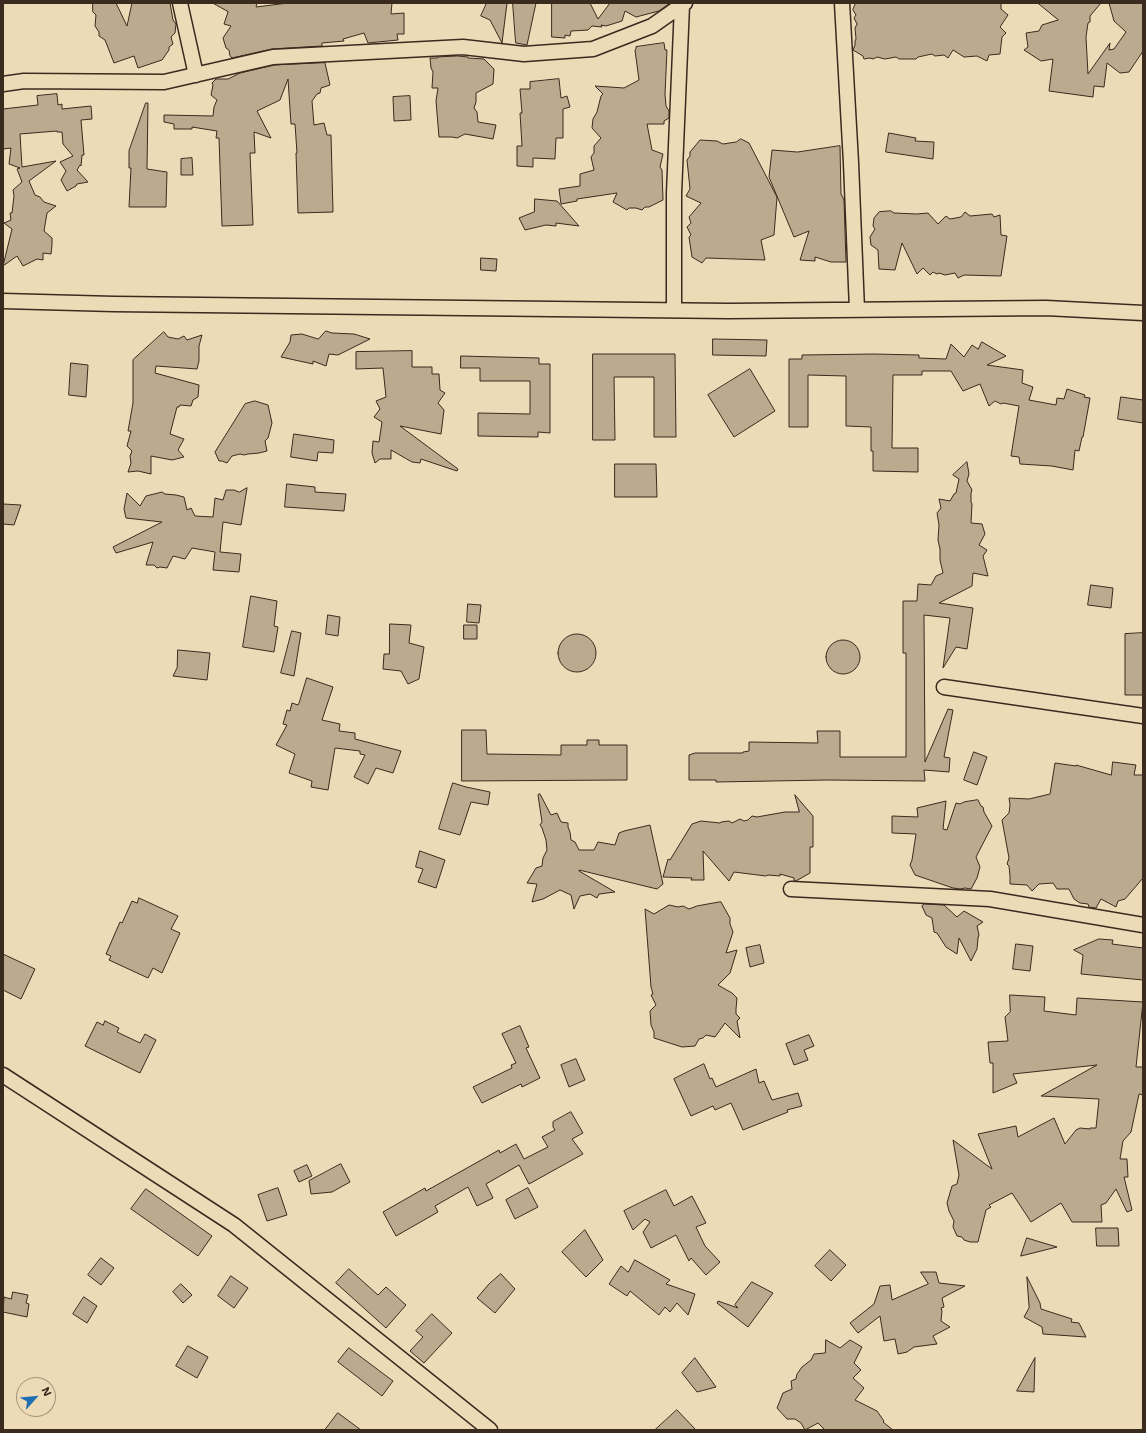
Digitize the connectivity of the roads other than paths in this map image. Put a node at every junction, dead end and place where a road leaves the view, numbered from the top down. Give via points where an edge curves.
1 (180, 3) edge
2 (842, 3) edge
3 (683, 4) edge
4 (196, 75) junction
5 (3, 84) edge
6 (3, 301) edge
7 (674, 310) junction
8 (857, 310) junction
9 (1143, 313) edge
10 (944, 688) dead end
11 (1143, 716) edge
12 (791, 889) dead end
13 (1143, 925) edge
14 (3, 1075) edge
15 (490, 1430) edge

1 - 4 street
2 - 8 street
3 - 4 street via 652,26 593,49 524,54 463,47 273,57
3 - 7 street via 674,193
4 - 5 street via 164,82 24,81
6 - 7 street
7 - 8 street
8 - 9 street via 1046,308
10 - 11 street
12 - 13 street via 990,899
14 - 15 street via 234,1225

